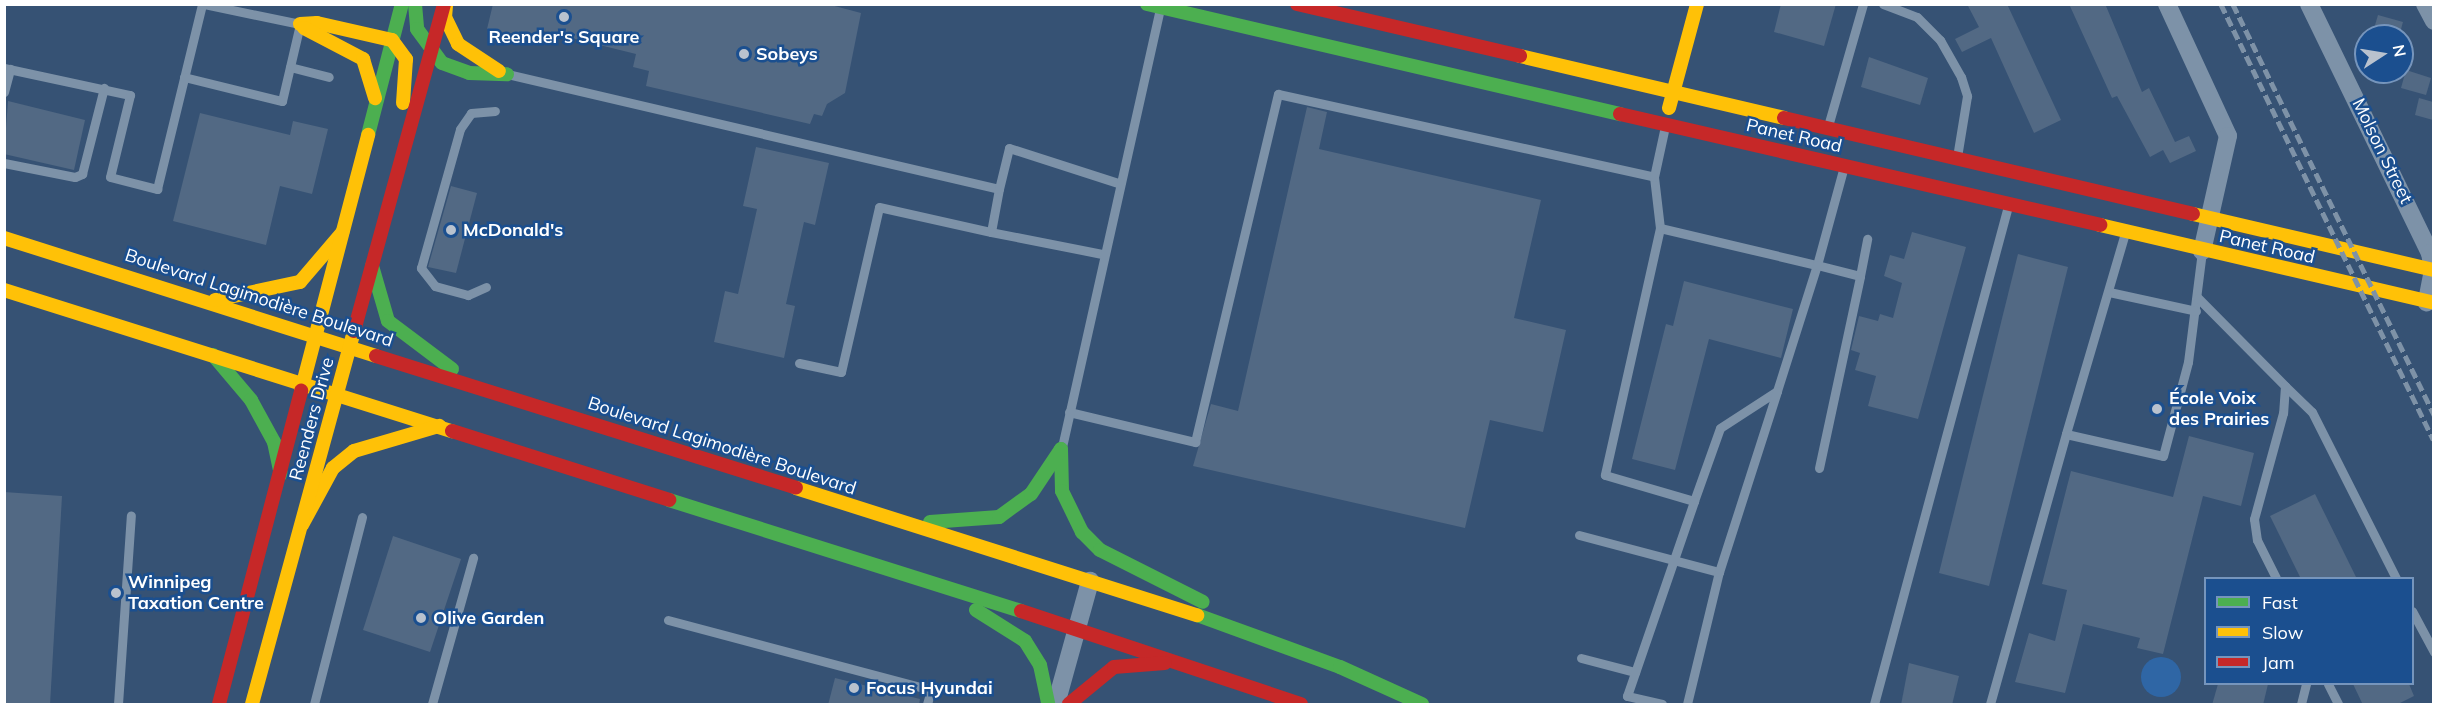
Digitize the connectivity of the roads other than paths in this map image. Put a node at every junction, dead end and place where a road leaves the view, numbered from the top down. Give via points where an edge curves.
1 (202, 4) edge
2 (402, 4) edge
3 (415, 4) edge
4 (445, 4) edge
5 (1298, 4) edge
6 (1697, 4) edge
7 (1863, 4) edge
8 (1883, 4) edge
9 (2167, 4) edge
10 (2309, 4) edge
11 (2425, 4) edge
12 (1153, 6) edge
13 (252, 9) edge
14 (2433, 21) edge
15 (300, 24) junction
16 (392, 40) junction
17 (432, 51) junction
18 (290, 67) junction
19 (7, 69) edge
20 (507, 74) junction
21 (184, 77) junction
22 (329, 77) dead end
23 (104, 88) junction
24 (4, 92) edge
25 (1673, 92) junction
26 (375, 104) junction
27 (495, 111) dead end
28 (1665, 124) junction
29 (1828, 127) junction
30 (1957, 157) junction
31 (4, 163) edge
32 (1844, 166) junction
33 (1654, 177) junction
34 (1119, 183) junction
35 (999, 189) junction
36 (2008, 206) junction
37 (2209, 215) junction
38 (382, 220) junction
39 (1660, 228) junction
40 (991, 232) junction
41 (342, 233) junction
42 (2125, 233) junction
43 (4, 238) edge
44 (1867, 239) dead end
45 (2202, 251) junction
46 (1102, 254) junction
47 (1817, 265) junction
48 (372, 266) junction
49 (2433, 270) edge
50 (1860, 276) junction
51 (486, 287) dead end
52 (4, 290) edge
53 (2109, 292) junction
54 (2198, 298) junction
55 (210, 301) junction
56 (2430, 302) edge
57 (2196, 311) junction
58 (316, 336) junction
59 (351, 346) junction
60 (213, 355) junction
61 (799, 363) dead end
62 (304, 384) junction
63 (2285, 386) junction
64 (480, 388) junction
65 (1777, 391) junction
66 (336, 395) junction
67 (1069, 412) junction
68 (440, 426) junction
69 (2066, 434) junction
70 (1061, 449) junction
71 (1819, 468) dead end
72 (281, 474) junction
73 (1694, 501) junction
74 (131, 515) dead end
75 (362, 517) dead end
76 (891, 519) junction
77 (302, 525) junction
78 (1579, 535) dead end
79 (473, 558) dead end
80 (1674, 560) junction
81 (1719, 572) junction
82 (905, 574) junction
83 (2275, 577) edge
84 (2395, 577) edge
85 (1090, 581) junction
86 (2414, 615) edge
87 (668, 620) dead end
88 (1077, 629) junction
89 (1245, 632) junction
90 (2433, 652) edge
91 (1581, 658) dead end
92 (1196, 666) junction
93 (1635, 672) junction
94 (2306, 685) edge
95 (2328, 685) edge
96 (118, 705) edge
97 (219, 705) edge
98 (252, 705) edge
99 (314, 705) edge
100 (432, 705) edge
101 (927, 705) edge
102 (1048, 705) edge
103 (1056, 705) edge
104 (1069, 705) edge
105 (1301, 705) edge
106 (1422, 705) edge
107 (1662, 705) edge
108 (1687, 705) edge
109 (1874, 705) edge
110 (1990, 705) edge
111 (2301, 705) edge
112 (2338, 705) edge

1 - 13 lane
1 - 21 lane
2 - 16 street, Reenders Drive
3 - 17 street via 417,29
4 - 17 street, Reenders Drive
4 - 20 street via 445,17 458,44 477,61
5 - 25 street, Panet Road
6 - 25 street
7 - 29 lane
8 - 30 lane via 1917,17 1940,40 1961,77 1967,96
9 - 37 street via 2227,127 2228,144
10 - 49 street, Molson Street via 2419,226
11 - 14 street
12 - 28 street, Panet Road
12 - 34 lane
13 - 15 lane
15 - 16 street via 317,23
15 - 18 lane
15 - 26 street via 318,39 346,47 363,59 372,77
16 - 26 street, Reenders Drive
16 - 38 street via 402,50 408,73 382,181
17 - 20 street via 442,63 469,73
17 - 38 street, Reenders Drive
18 - 21 lane via 282,101
18 - 22 lane
19 - 23 lane
19 - 24 lane
20 - 35 lane
21 - 23 lane via 157,189 110,177 130,95
23 - 31 lane via 82,174 75,177
25 - 28 street
25 - 29 street, Panet Road
26 - 41 street, Reenders Drive
27 - 51 lane via 479,110 463,121 421,268 435,286 468,295
28 - 32 street, Panet Road
28 - 33 lane
29 - 30 street, Panet Road
30 - 37 street, Panet Road
32 - 36 street, Panet Road
32 - 47 lane
33 - 39 lane
33 - 67 lane via 1278,94 1195,442
34 - 35 lane via 1009,148
34 - 46 lane
35 - 40 lane
36 - 42 street, Panet Road
36 - 109 lane
37 - 45 street
37 - 49 street, Panet Road
38 - 48 street, Reenders Drive
39 - 47 lane
39 - 73 lane via 1605,475
40 - 46 lane
40 - 61 lane via 879,207 841,372
41 - 55 street via 300,282
41 - 58 street, Reenders Drive
42 - 45 street, Panet Road
42 - 53 lane
43 - 55 street, Boulevard Lagimodière Boulevard
44 - 50 lane
45 - 54 lane via 2195,282
45 - 56 street, Panet Road
46 - 67 lane
47 - 50 lane
47 - 65 lane
48 - 59 street, Reenders Drive
48 - 64 street via 388,321 409,341
49 - 56 street, Molson Street
50 - 71 lane
52 - 60 street
53 - 57 lane
53 - 69 lane
54 - 57 lane
54 - 63 lane
55 - 58 street, Boulevard Lagimodière Boulevard
57 - 69 lane via 2163,456
58 - 59 street, Boulevard Lagimodière Boulevard
58 - 62 street, Reenders Drive
59 - 64 street, Boulevard Lagimodière Boulevard
59 - 66 street, Reenders Drive
60 - 62 street
60 - 72 street via 251,400 274,442
62 - 66 street
62 - 72 street, Reenders Drive
63 - 83 lane via 2283,413 2254,519 2257,540
63 - 84 lane via 2312,412
64 - 76 street, Boulevard Lagimodière Boulevard
65 - 73 lane via 1720,428
65 - 81 lane
66 - 68 street
66 - 77 street, Reenders Drive
67 - 70 lane
68 - 77 street via 354,451 333,468
68 - 82 street
69 - 110 lane
70 - 76 street via 1031,494 999,517 963,523
70 - 89 street via 1062,491 1082,532 1100,550 1198,599
72 - 97 street, Reenders Drive
73 - 80 lane
74 - 96 lane
75 - 99 lane
76 - 85 street, Boulevard Lagimodière Boulevard
77 - 98 street, Reenders Drive
78 - 80 lane
79 - 100 lane
80 - 81 lane
80 - 93 lane
81 - 108 lane
82 - 88 street
82 - 102 street via 1014,630 1040,665
85 - 88 street
85 - 89 street, Boulevard Lagimodière Boulevard
86 - 90 lane
87 - 101 lane via 931,690
88 - 92 street
88 - 103 street
89 - 106 street, Boulevard Lagimodière Boulevard
91 - 93 lane
92 - 104 street via 1149,662 1114,668
92 - 105 street
93 - 107 lane via 1627,696
94 - 111 lane
95 - 112 lane

